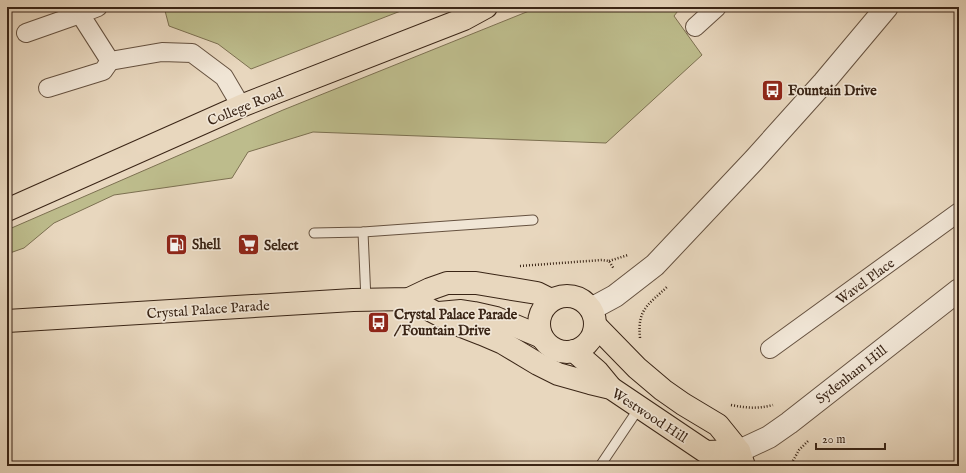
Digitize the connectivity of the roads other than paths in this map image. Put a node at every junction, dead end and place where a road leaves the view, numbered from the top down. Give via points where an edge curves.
1 (98, 7) edge
2 (486, 7) edge
3 (717, 7) edge
4 (887, 7) edge
5 (77, 11) edge
6 (695, 27) dead end
7 (26, 32) dead end
8 (110, 61) junction
9 (48, 88) dead end
10 (241, 106) junction
11 (7, 210) edge
12 (959, 212) edge
13 (533, 220) dead end
14 (363, 232) junction
15 (314, 233) dead end
16 (959, 290) edge
17 (409, 299) junction
18 (366, 300) junction
19 (551, 300) junction
20 (437, 313) junction
21 (594, 317) junction
22 (7, 322) edge
23 (542, 337) junction
24 (770, 349) dead end
25 (574, 352) junction
26 (538, 364) joint
27 (611, 388) junction
28 (639, 408) junction
29 (741, 459) edge
30 (600, 466) edge

1 - 5 street
2 - 10 main road, College Road via 464,19
3 - 6 street
4 - 21 street via 754,160 655,265 615,296
5 - 7 street
5 - 8 street
8 - 9 street via 103,71
8 - 10 street via 162,52 192,53 224,77
10 - 11 main road, College Road
12 - 24 street, Wavel Place
13 - 14 lane
14 - 15 lane
14 - 18 lane
16 - 29 street, Sydenham Hill
17 - 18 main road, Crystal Palace Parade
17 - 19 main road, Crystal Palace Parade via 447,283 476,283 537,293
17 - 20 main road, Crystal Palace Parade
18 - 22 main road, Crystal Palace Parade
19 - 21 main road via 562,296 574,296 583,301
19 - 23 main road via 540,314 538,323
20 - 23 main road via 461,311 496,318
20 - 26 main road, Crystal Palace Parade via 503,343
21 - 25 main road via 592,337
21 - 29 main road, Westwood Hill via 637,368 682,404 718,425
23 - 25 main road via 547,345 555,350
25 - 27 main road via 597,371
26 - 27 main road, Westwood Hill via 558,374
27 - 28 main road, Westwood Hill
28 - 29 main road, Westwood Hill via 706,452
28 - 30 lane

